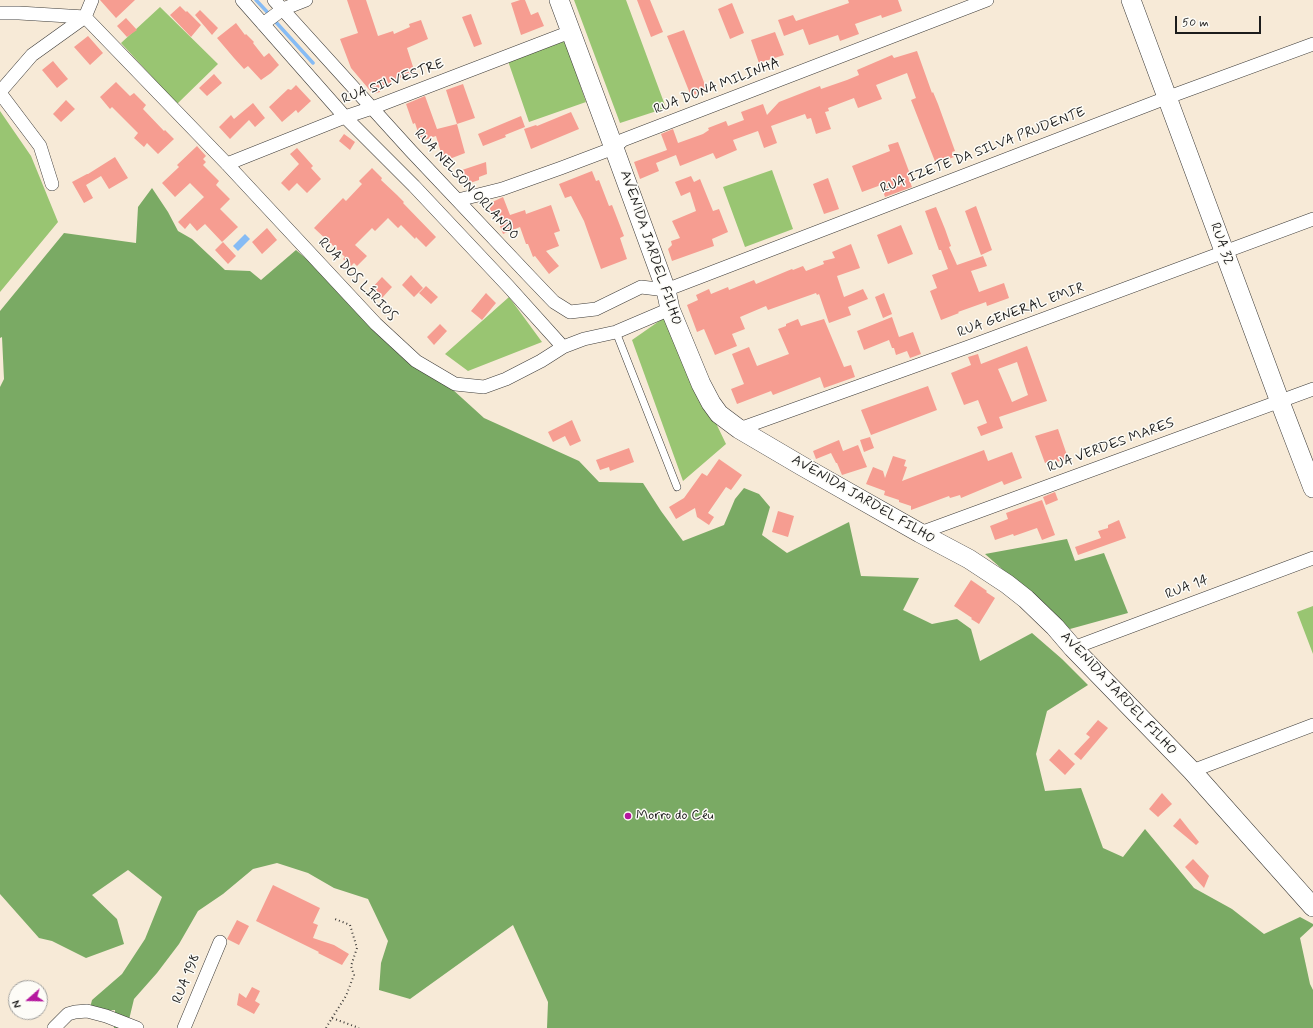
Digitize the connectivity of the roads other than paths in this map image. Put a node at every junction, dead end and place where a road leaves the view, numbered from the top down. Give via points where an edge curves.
1 (92, 0) edge
2 (242, 0) edge
3 (306, 0) edge
4 (559, 0) edge
5 (987, 0) edge
6 (1131, 0) edge
7 (278, 4) edge
8 (0, 13) edge
9 (85, 17) junction
10 (263, 24) junction
11 (570, 32) junction
12 (1313, 44) edge
13 (0, 92) edge
14 (1166, 98) junction
15 (372, 108) junction
16 (345, 117) junction
17 (614, 148) junction
18 (227, 164) junction
19 (52, 184) dead end
20 (458, 200) junction
21 (1313, 219) edge
22 (1224, 252) junction
23 (666, 290) junction
24 (670, 309) junction
25 (616, 332) junction
26 (563, 347) junction
27 (1313, 389) edge
28 (1280, 402) junction
29 (739, 429) junction
30 (676, 487) dead end
31 (1313, 488) edge
32 (920, 533) junction
33 (1313, 558) edge
34 (1073, 648) junction
35 (1313, 725) edge
36 (1192, 771) junction
37 (1310, 901) edge
38 (220, 942) dead end
39 (54, 1028) edge
40 (137, 1028) edge
41 (184, 1028) edge

1 - 9 street
2 - 10 street
3 - 7 street
4 - 11 main road, AVENIDA JARDEL FILHO
5 - 17 street, RUA DONA MILINHA via 623,140
6 - 14 main road, RUA 32
7 - 10 street
7 - 15 street, RUA NELSON ORLANDO
8 - 9 street
9 - 13 street via 32,55
9 - 18 street, RUA DOS LÍRIOS
10 - 16 street
11 - 15 street, RUA SILVESTRE
11 - 17 main road, AVENIDA JARDEL FILHO
12 - 14 street, RUA IZETE DA SILVA PRUDENTE
13 - 19 street via 40,146
14 - 22 main road, RUA 32
14 - 23 street, RUA IZETE DA SILVA PRUDENTE
15 - 16 street, RUA SILVESTRE
15 - 20 street, RUA NELSON ORLANDO
16 - 18 street, RUA SILVESTRE
16 - 26 street via 414,186
17 - 20 street, RUA DONA MILINHA via 502,189
17 - 23 main road, AVENIDA JARDEL FILHO
18 - 26 street, RUA DOS LÍRIOS via 376,324 416,361 455,384 484,387 506,379
20 - 23 street, RUA NELSON ORLANDO via 554,302 570,312 596,309 641,287
21 - 22 street, RUA GENERAL EMIR
22 - 28 main road, RUA 32
22 - 29 street, RUA GENERAL EMIR
23 - 24 main road, AVENIDA JARDEL FILHO
24 - 25 street, RUA DOS LÍRIOS
24 - 29 main road, AVENIDA JARDEL FILHO via 711,403 719,414
25 - 26 street, RUA DOS LÍRIOS
25 - 30 lane
27 - 28 street, RUA VERDES MARES
28 - 31 main road, RUA 32
28 - 32 street, RUA VERDES MARES
29 - 32 main road, AVENIDA JARDEL FILHO
32 - 34 main road, AVENIDA JARDEL FILHO via 969,559 1007,584 1050,622
33 - 34 street, RUA 14
34 - 36 main road, AVENIDA JARDEL FILHO
35 - 36 street
36 - 37 main road, AVENIDA JARDEL FILHO
38 - 41 street, RUA 198
39 - 40 street via 68,1014 87,1011

